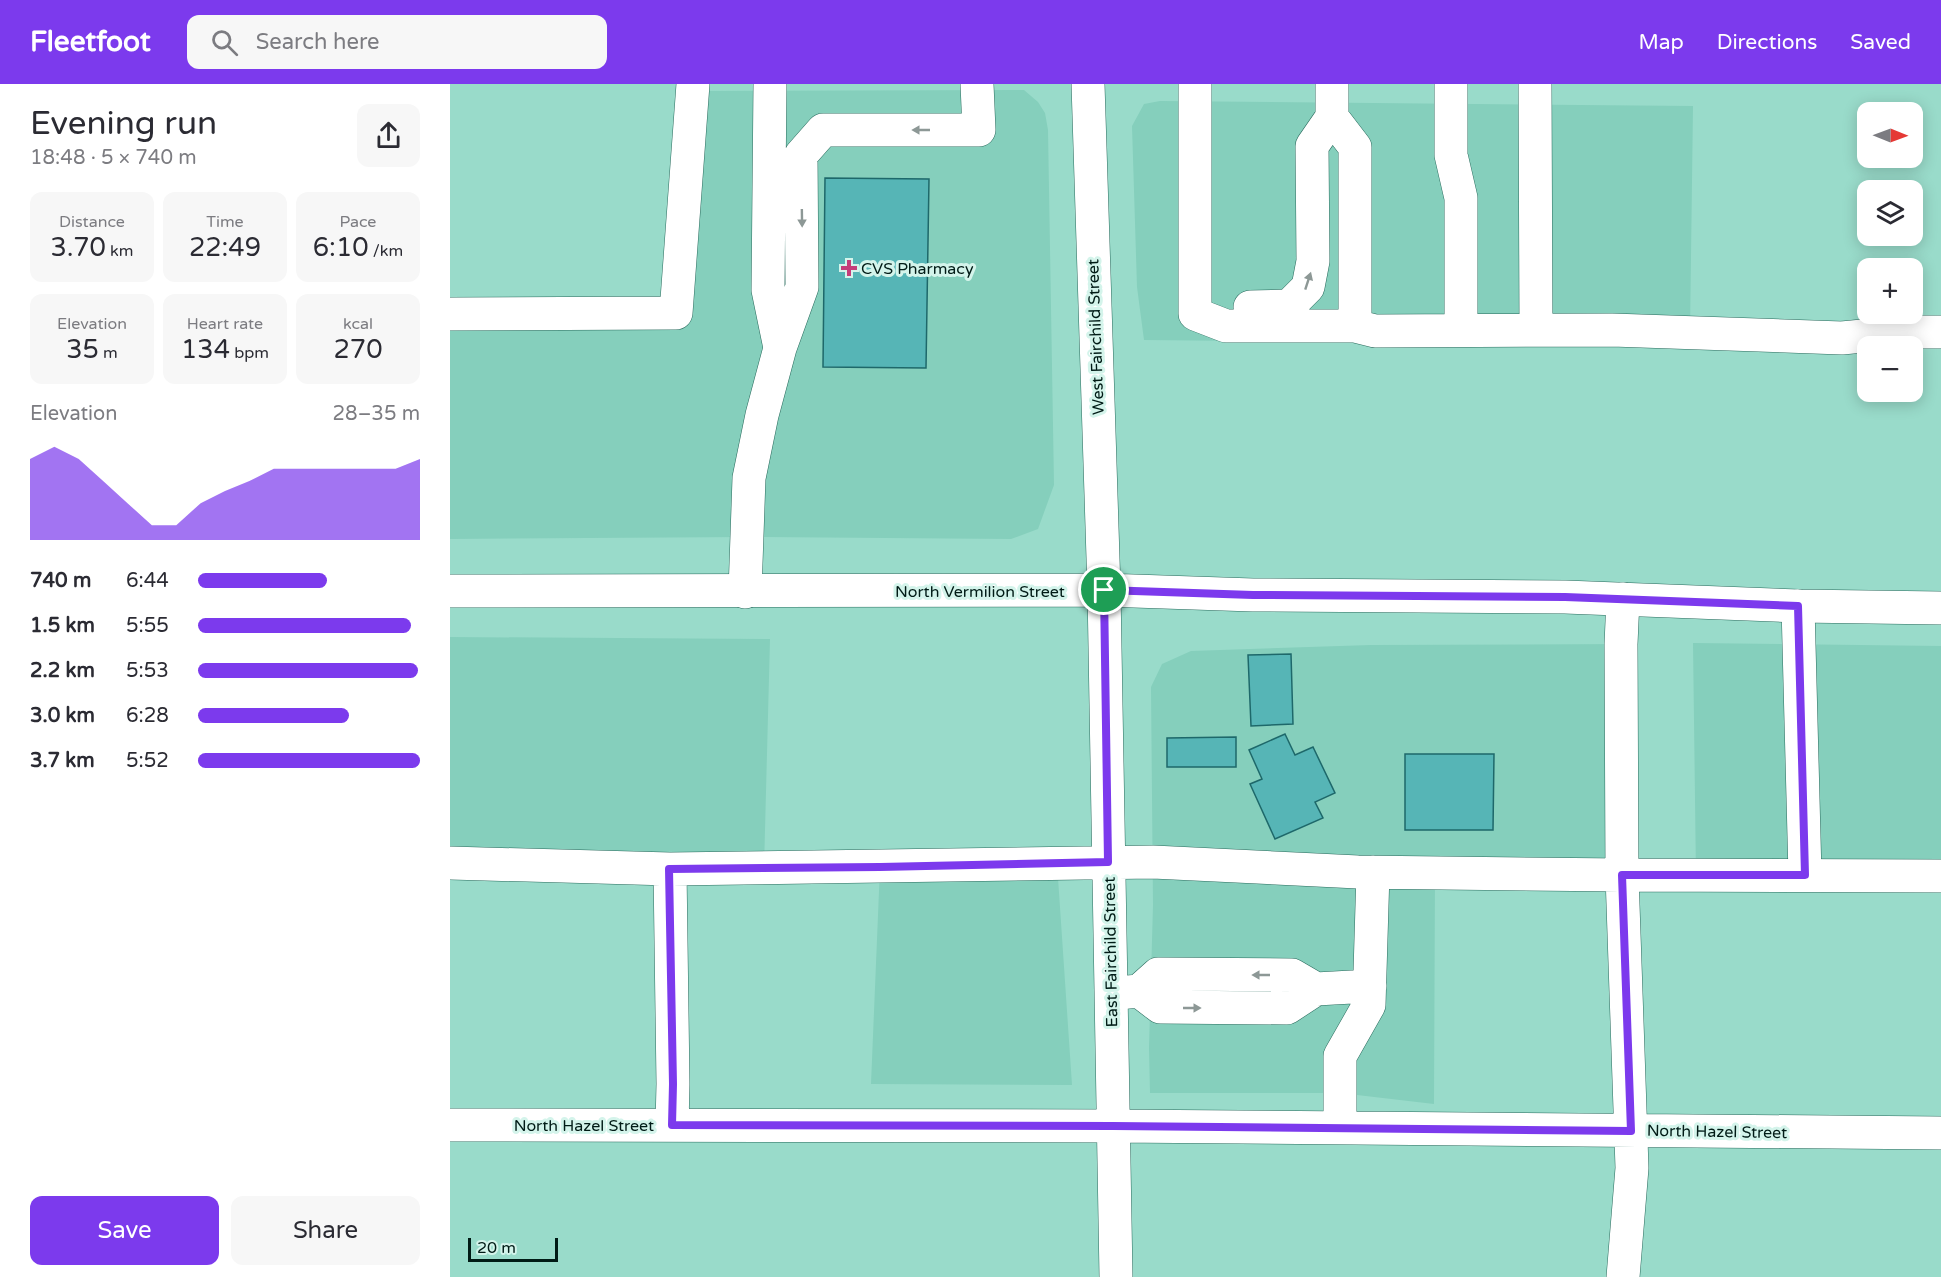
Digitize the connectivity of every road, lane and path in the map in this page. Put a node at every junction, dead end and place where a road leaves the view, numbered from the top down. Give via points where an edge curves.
1 (693, 84) edge
2 (770, 84) edge
3 (977, 84) edge
4 (1088, 84) edge
5 (1195, 84) edge
6 (1332, 84) edge
7 (1451, 84) edge
8 (1535, 84) edge
9 (1332, 117) junction
10 (1195, 272) junction
11 (450, 314) edge
12 (1355, 326) junction
13 (1461, 329) junction
14 (1536, 329) junction
15 (1941, 332) edge
16 (780, 348) junction
17 (1104, 590) junction
18 (450, 591) edge
19 (745, 592) junction
20 (1623, 599) junction
21 (1798, 606) junction
22 (1941, 608) edge
23 (1108, 862) junction
24 (450, 863) edge
25 (669, 869) junction
26 (1373, 872) junction
27 (1622, 875) junction
28 (1805, 875) junction
29 (1941, 876) edge
30 (1370, 986) junction
31 (1125, 992) junction
32 (450, 1125) edge
33 (672, 1125) junction
34 (1113, 1126) junction
35 (1340, 1128) junction
36 (1631, 1131) junction
37 (1941, 1133) edge
38 (1116, 1277) edge
39 (1623, 1277) edge

1 - 11 street via 676,314
2 - 16 street via 768,290
3 -> 16 street via 980,130 823,130 801,155 802,287
4 - 17 street, West Fairchild Street
5 - 10 street
6 - 9 street
7 - 13 street via 1451,155 1461,198
8 - 14 street
10 -> 9 street via 1213,299 1241,307 1290,306 1308,287 1313,261 1312,146
9 - 12 street via 1355,147
10 - 12 street via 1195,314 1226,326
12 - 13 street via 1375,331
13 - 14 street
14 - 15 street via 1842,338
16 - 19 street via 749,478
17 - 19 street, North Vermilion Street
17 - 20 street, North Vermilion Street
17 - 23 street, East Fairchild Street
18 - 19 street, North Vermilion Street
20 - 21 street, North Vermilion Street
20 - 27 street
21 - 22 street, North Vermilion Street
21 - 28 street
23 - 25 street
23 - 26 street
23 - 31 street, East Fairchild Street
24 - 25 street
25 - 33 street
26 - 27 street
26 - 30 street
27 - 28 street
27 - 36 street
28 - 29 street
30 - 31 street via 1316,989 1292,975 1158,974
30 - 35 street via 1369,1005 1340,1056
31 - 34 street, East Fairchild Street
32 - 33 street, North Hazel Street
33 - 34 street, North Hazel Street
34 - 35 street, North Hazel Street
34 - 38 street, East Fairchild Street
35 - 36 street, North Hazel Street
36 - 37 street, North Hazel Street
36 - 39 street via 1632,1168

